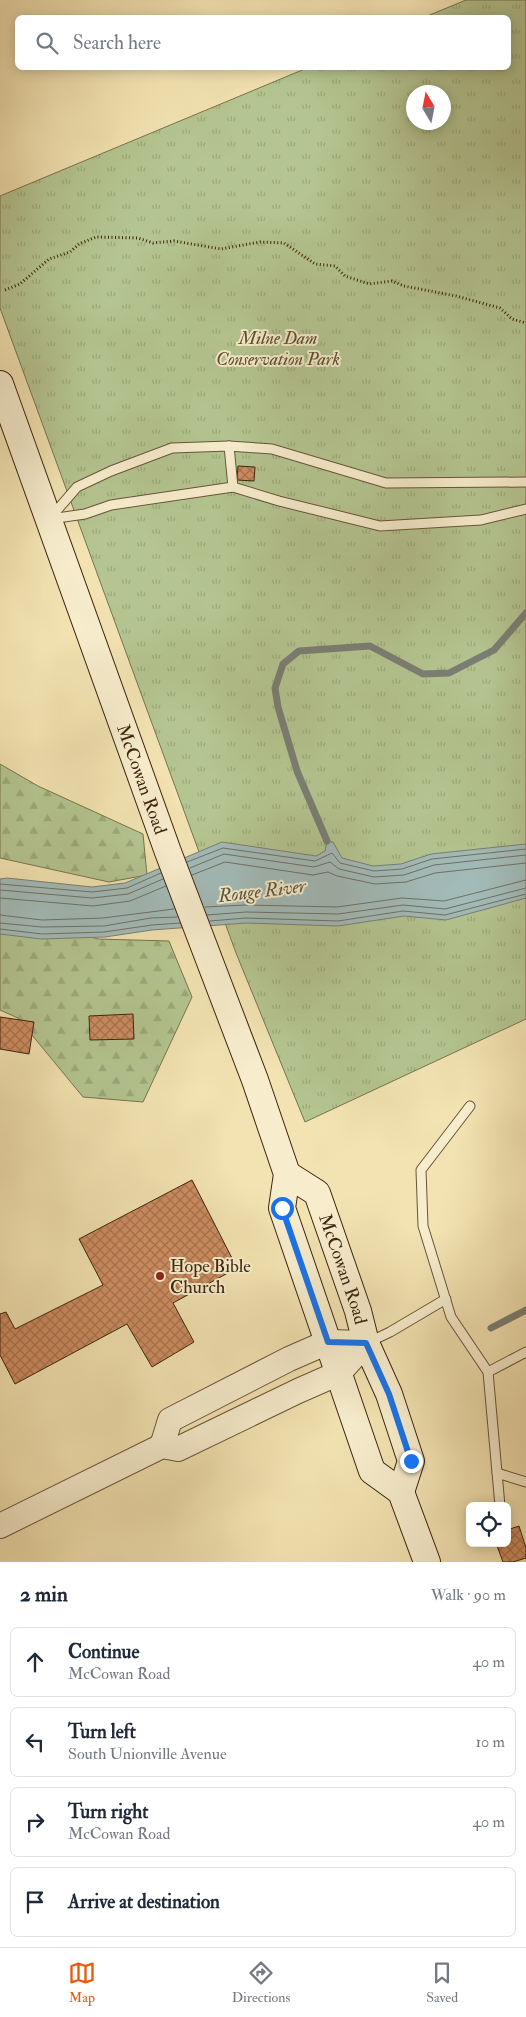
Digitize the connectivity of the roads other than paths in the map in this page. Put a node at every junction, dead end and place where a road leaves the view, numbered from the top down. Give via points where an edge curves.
1 (0, 384) edge
2 (229, 446) junction
3 (526, 482) edge
4 (234, 487) junction
5 (526, 509) edge
6 (50, 519) junction
7 (470, 1106) dead end
8 (288, 1174) junction
9 (446, 1299) junction
10 (328, 1342) junction
11 (366, 1343) junction
12 (526, 1352) edge
13 (488, 1372) junction
14 (339, 1373) junction
15 (162, 1446) junction
16 (497, 1473) junction
17 (526, 1482) edge
18 (402, 1492) junction
19 (500, 1502) edge
20 (0, 1526) edge
21 (427, 1562) edge

1 - 6 main road, McCowan Road
2 - 3 lane via 272,449 386,483
2 - 4 lane
2 - 6 lane via 172,448 110,471 77,487
4 - 5 lane via 380,526 481,520
4 - 6 lane via 111,505 85,514
6 - 8 main road, McCowan Road via 168,852
7 - 9 lane via 420,1170 423,1226
8 - 10 main road, McCowan Road via 282,1208
8 - 11 main road, McCowan Road via 316,1193 358,1311
9 - 11 lane
9 - 13 lane via 451,1317
10 - 11 street
10 - 14 main road, McCowan Road
10 - 15 street via 170,1420
11 - 14 street
11 - 18 main road, McCowan Road via 389,1394 411,1461
12 - 13 lane
13 - 16 lane
14 - 15 street via 178,1449
14 - 18 main road, McCowan Road via 372,1472
15 - 20 street
16 - 17 lane
16 - 19 lane
18 - 21 main road

